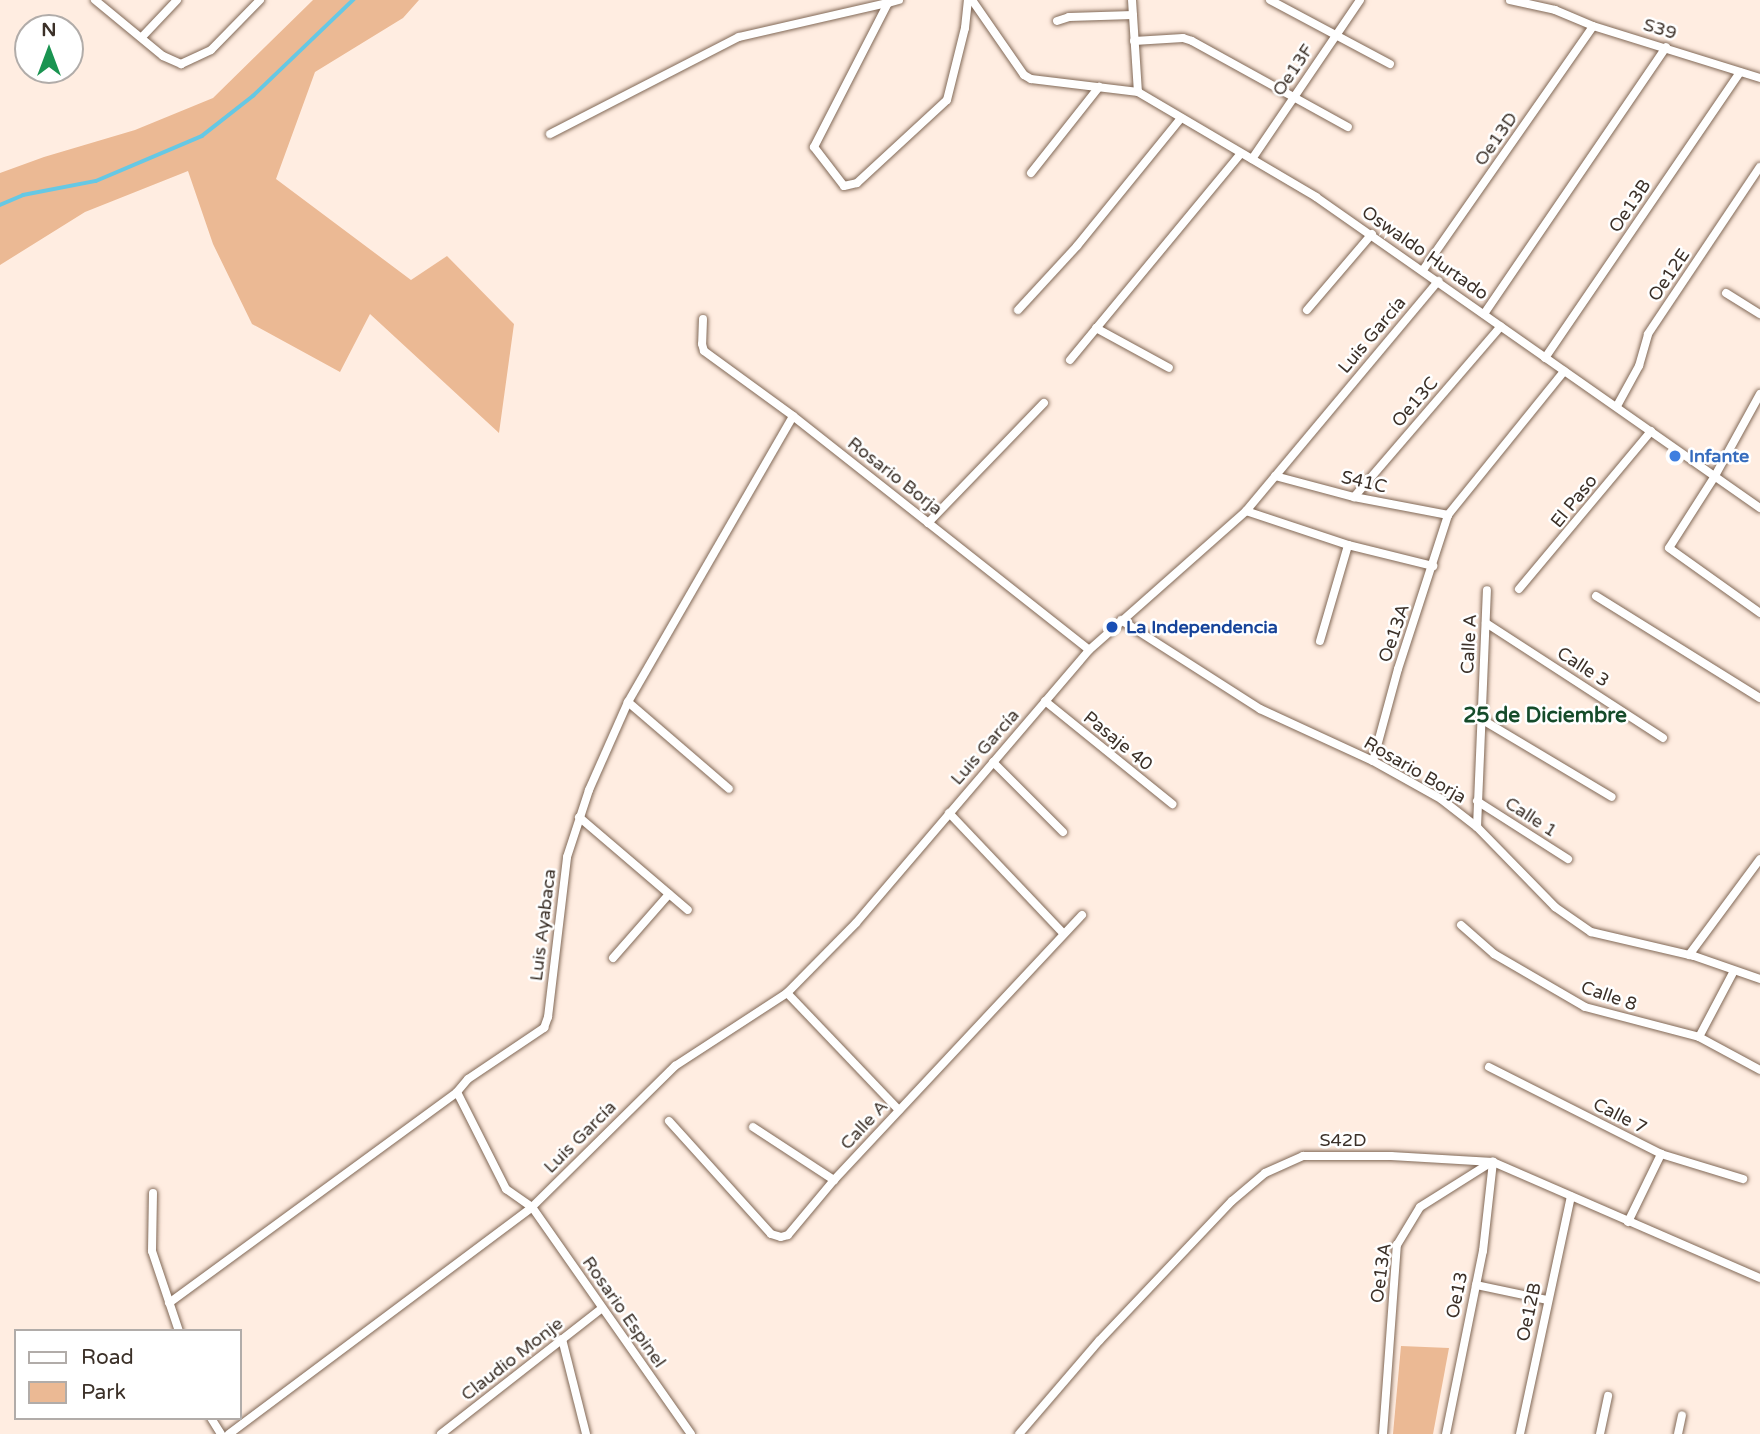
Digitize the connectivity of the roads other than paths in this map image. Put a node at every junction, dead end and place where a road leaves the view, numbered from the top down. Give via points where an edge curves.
1 (96, 0) edge
2 (177, 0) edge
3 (260, 0) edge
4 (899, 0) edge
5 (970, 0) edge
6 (1132, 0) edge
7 (1270, 0) edge
8 (1360, 0) edge
9 (1510, 0) edge
10 (1562, 0) edge
11 (888, 3) junction
12 (1555, 10) junction
13 (1133, 15) junction
14 (1057, 21) dead end
15 (1594, 26) junction
16 (1336, 35) junction
17 (142, 37) junction
18 (1134, 41) junction
19 (1667, 47) junction
20 (1390, 64) dead end
21 (1740, 72) junction
22 (1760, 78) edge
23 (1099, 88) junction
24 (1138, 92) junction
25 (1293, 98) junction
26 (1181, 118) junction
27 (1348, 127) dead end
28 (550, 134) dead end
29 (1241, 153) junction
30 (1252, 159) junction
31 (1760, 167) edge
32 (1031, 173) dead end
33 (1372, 234) junction
34 (1423, 270) junction
35 (1438, 281) junction
36 (1726, 293) dead end
37 (1018, 310) dead end
38 (1307, 310) dead end
39 (1484, 314) junction
40 (1760, 314) edge
41 (704, 319) dead end
42 (1500, 326) junction
43 (1096, 328) junction
44 (1545, 358) junction
45 (1070, 360) dead end
46 (1169, 368) dead end
47 (1564, 372) junction
48 (1760, 394) edge
49 (1044, 403) dead end
50 (1617, 406) junction
51 (793, 416) junction
52 (1651, 431) junction
53 (1275, 476) junction
54 (1715, 476) junction
55 (1354, 498) junction
56 (1760, 508) edge
57 (1246, 511) junction
58 (1448, 515) junction
59 (928, 523) junction
60 (1348, 545) junction
61 (1433, 566) junction
62 (1519, 589) dead end
63 (1487, 590) dead end
64 (1596, 596) dead end
65 (1760, 613) edge
66 (1121, 620) junction
67 (1486, 623) junction
68 (1320, 641) dead end
69 (1089, 650) junction
70 (1760, 698) edge
71 (1045, 701) junction
72 (628, 702) junction
73 (1481, 719) junction
74 (1663, 738) dead end
75 (1373, 761) junction
76 (993, 762) junction
77 (729, 789) dead end
78 (1612, 797) dead end
79 (1478, 801) junction
80 (1172, 804) dead end
81 (949, 813) junction
82 (579, 817) junction
83 (1477, 827) junction
84 (1063, 832) dead end
85 (1568, 859) dead end
86 (1760, 859) edge
87 (669, 894) junction
88 (688, 910) dead end
89 (1082, 915) dead end
90 (1461, 925) dead end
91 (1063, 933) junction
92 (1689, 955) junction
93 (613, 958) dead end
94 (1734, 971) junction
95 (1760, 979) edge
96 (787, 993) junction
97 (1699, 1037) junction
98 (1489, 1067) dead end
99 (1760, 1070) edge
100 (457, 1092) junction
101 (899, 1110) junction
102 (669, 1121) dead end
103 (753, 1127) dead end
104 (1661, 1154) junction
105 (1493, 1162) junction
106 (1743, 1179) dead end
107 (834, 1180) junction
108 (153, 1193) dead end
109 (1571, 1196) junction
110 (532, 1207) junction
111 (1628, 1222) junction
112 (1760, 1278) edge
113 (1476, 1286) junction
114 (1547, 1300) junction
115 (169, 1303) junction
116 (602, 1308) junction
117 (178, 1329) edge
118 (562, 1339) junction
119 (1608, 1396) dead end
120 (1682, 1415) dead end
121 (231, 1433) edge
122 (441, 1434) edge
123 (586, 1434) edge
124 (691, 1434) edge
125 (1019, 1434) edge
126 (1383, 1434) edge
127 (1446, 1434) edge
128 (1520, 1434) edge
129 (1600, 1434) edge
130 (1678, 1434) edge

1 - 17 street
2 - 17 street
3 - 17 street via 211,50 191,61 174,63
4 - 11 street
5 - 11 street via 947,100 857,183 844,186 814,147
5 - 23 street via 1024,75
6 - 13 street
7 - 16 street
8 - 16 street, Oe13F
9 - 12 street, S39
10 - 12 street
11 - 28 street via 739,37
12 - 15 street, S39
13 - 14 street
13 - 18 street
15 - 19 street, S39
15 - 34 street, Oe13D
16 - 20 street
16 - 25 street, Oe13F
18 - 24 street
18 - 25 street via 1183,38
19 - 21 street, S39
19 - 39 street
21 - 22 street, S39
21 - 44 street, Oe13B
23 - 24 street
23 - 32 street
24 - 26 street, Oswaldo Hurtado
25 - 27 street
25 - 30 street, Oe13F
26 - 29 street, Oswaldo Hurtado
26 - 37 street
29 - 30 street, Oswaldo Hurtado
29 - 43 street
30 - 33 street, Oswaldo Hurtado
31 - 50 street, Oe12E via 1648,334 1639,366
33 - 34 street, Oswaldo Hurtado
33 - 38 street
34 - 35 street, Oswaldo Hurtado
35 - 39 street, Oswaldo Hurtado
35 - 53 street, Luis García
36 - 40 street
39 - 42 street, Oswaldo Hurtado
41 - 51 street, Rosario Borja via 704,351
42 - 44 street, Oswaldo Hurtado
42 - 55 street, Oe13C
43 - 45 street
43 - 46 street
44 - 47 street, Oswaldo Hurtado
47 - 50 street, Oswaldo Hurtado
47 - 58 street
48 - 54 street
49 - 59 street
50 - 52 street, Oswaldo Hurtado
51 - 59 street, Rosario Borja
51 - 72 street, Luis Ayabaca
52 - 54 street, Oswaldo Hurtado
52 - 62 street, El Paso
53 - 55 street, S41C
53 - 57 street, Luis García
54 - 56 street, Oswaldo Hurtado
54 - 65 street via 1668,548
55 - 58 street, S41C
57 - 60 street
57 - 66 street, Luis García
58 - 61 street, Oe13A
59 - 69 street, Rosario Borja
60 - 61 street
60 - 68 street
61 - 75 street, Oe13A
63 - 67 street, Calle A
64 - 70 street
66 - 69 street, Luis García
66 - 75 street, Rosario Borja via 1260,709
67 - 73 street, Calle A
67 - 74 street, Calle 3
69 - 71 street, Luis García
71 - 76 street, Luis García
71 - 80 street, Pasaje 40
72 - 77 street
72 - 82 street, Luis Ayabaca
73 - 78 street
73 - 79 street, Calle A
75 - 83 street, Rosario Borja via 1441,799
76 - 81 street, Luis García
76 - 84 street
79 - 83 street, Calle A
79 - 85 street, Calle 1
81 - 91 street
81 - 96 street, Luis García via 856,923
82 - 87 street
82 - 100 street, Luis Ayabaca via 566,856 544,1028 468,1079
83 - 92 street, Rosario Borja via 1555,906 1591,932
86 - 92 street
87 - 88 street
87 - 93 street
89 - 91 street, Calle A
90 - 97 street, Calle 8 via 1494,954 1585,1007
91 - 101 street, Calle A
92 - 94 street, Rosario Borja
94 - 95 street, Rosario Borja
94 - 97 street
96 - 101 street
96 - 110 street, Luis García via 675,1066
97 - 99 street, Calle 8
98 - 104 street, Calle 7
100 - 110 street via 506,1189
100 - 115 street, Luis Ayabaca
101 - 107 street, Calle A
102 - 107 street, Calle A via 773,1236 788,1235
103 - 107 street
104 - 106 street, Calle 7
104 - 111 street
105 - 109 street, S42D
105 - 113 street, Oe13
105 - 125 street, S42D via 1303,1156 1265,1173 1232,1201 1099,1341
105 - 126 street, Oe13A via 1420,1207 1397,1245
108 - 115 street via 152,1251
109 - 111 street, S42D
109 - 114 street, Oe12B
110 - 116 street, Rosario Espinel
110 - 121 street, Luis García
111 - 112 street, S42D
113 - 114 street
113 - 127 street, Oe13
114 - 128 street, Oe12B
115 - 117 street
116 - 118 street, Claudio Monje
116 - 124 street, Rosario Espinel
118 - 122 street, Claudio Monje
118 - 123 street
119 - 129 street
120 - 130 street

